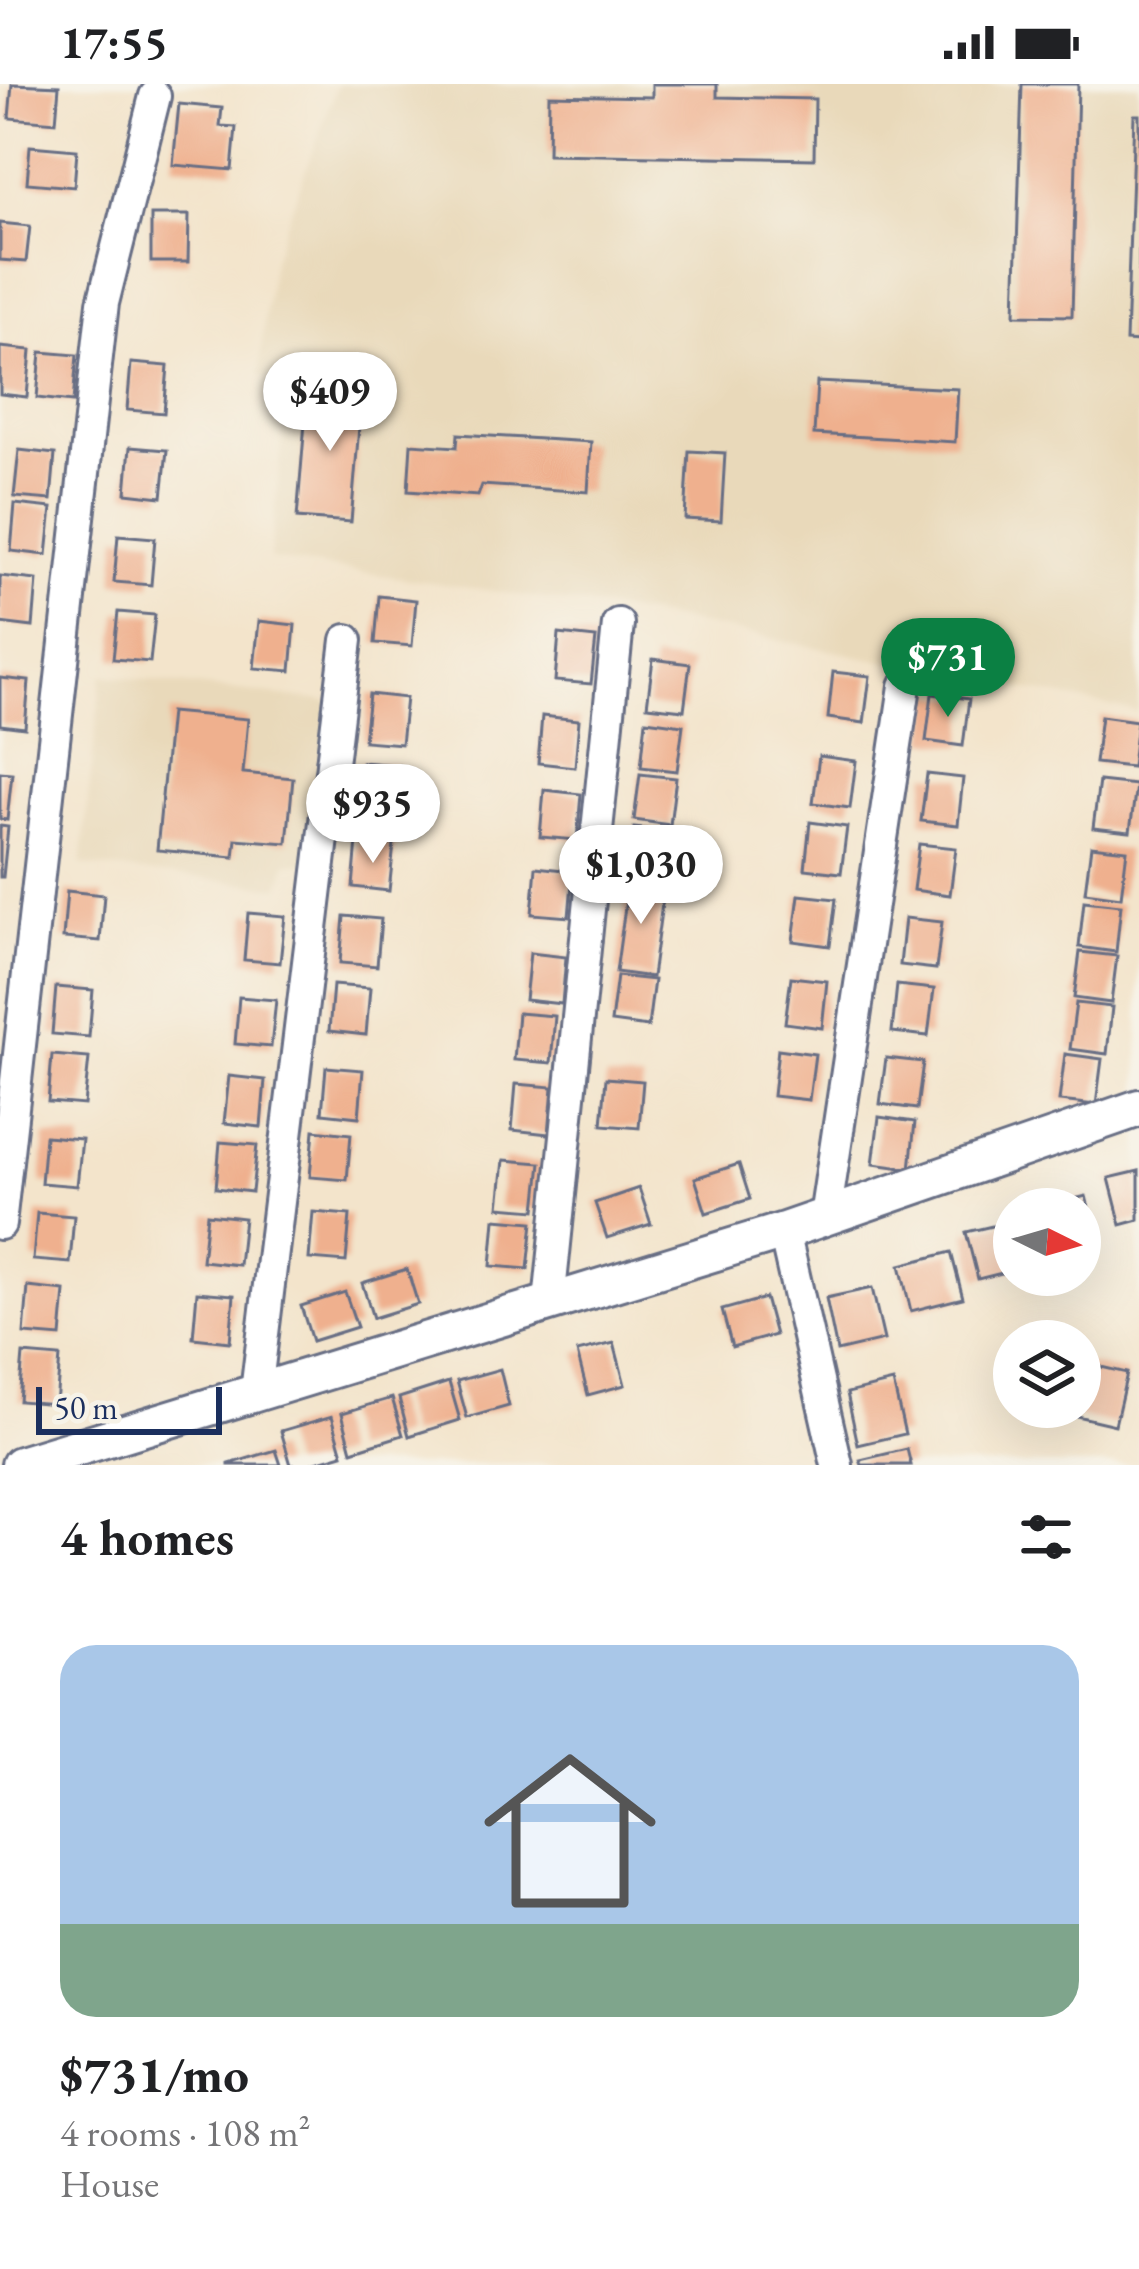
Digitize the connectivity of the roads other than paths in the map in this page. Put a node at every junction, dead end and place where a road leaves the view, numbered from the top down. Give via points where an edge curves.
1 (155, 95) dead end
2 (618, 624) dead end
3 (347, 640) dead end
4 (905, 686) dead end
5 (1139, 1108) edge
6 (825, 1217) junction
7 (0, 1224) edge
8 (784, 1231) junction
9 (549, 1304) junction
10 (256, 1393) junction
11 (20, 1465) edge
12 (837, 1465) edge

1 - 7 street via 103,302
2 - 9 street
3 - 10 street
4 - 6 street
5 - 6 street
6 - 8 street
8 - 9 street
8 - 12 street
9 - 10 street
10 - 11 street

